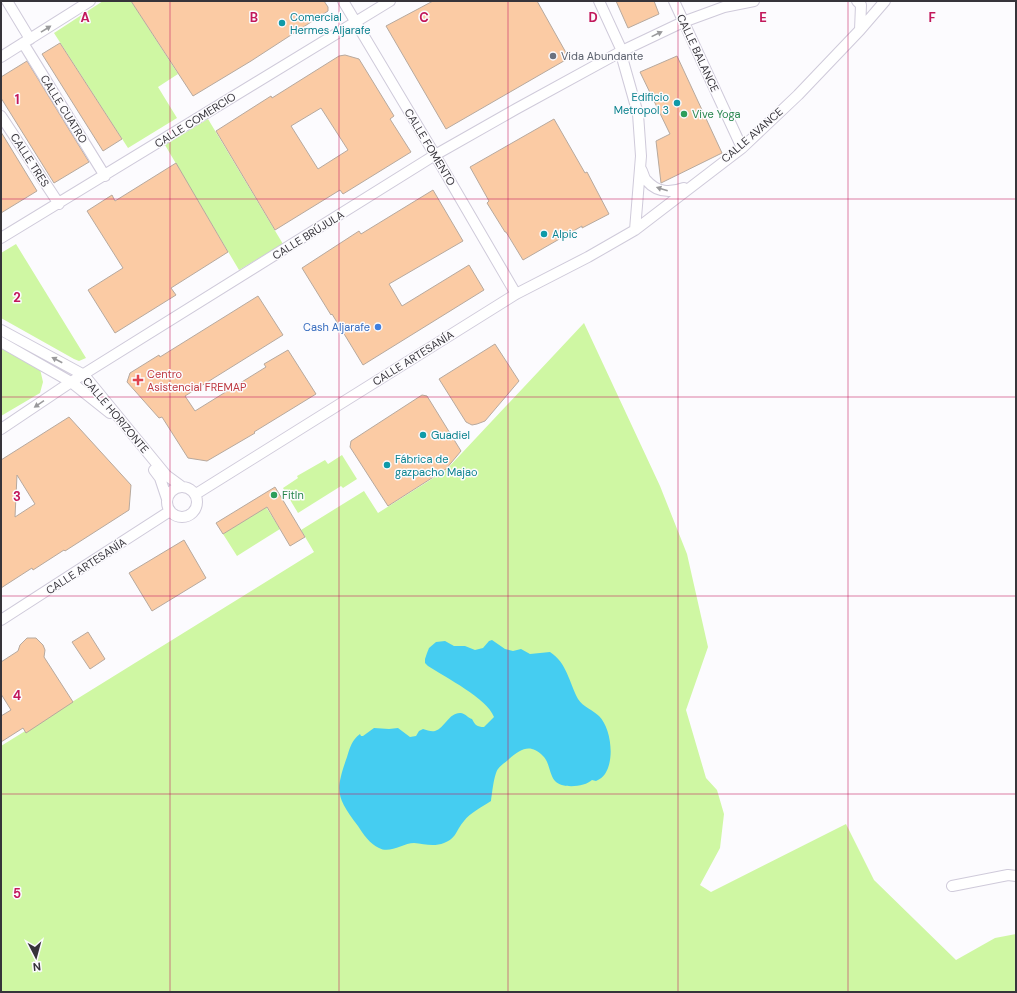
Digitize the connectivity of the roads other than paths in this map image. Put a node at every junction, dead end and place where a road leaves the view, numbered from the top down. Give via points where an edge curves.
1 (7, 1) edge
2 (90, 1) edge
3 (343, 1) edge
4 (390, 1) edge
5 (599, 1) edge
6 (674, 1) edge
7 (754, 1) edge
8 (857, 1) edge
9 (885, 1) edge
10 (355, 22) junction
11 (683, 22) junction
12 (860, 30) junction
13 (26, 41) junction
14 (622, 51) junction
15 (1, 57) edge
16 (1, 116) edge
17 (742, 148) junction
18 (435, 155) junction
19 (640, 167) junction
20 (105, 176) junction
21 (693, 185) junction
22 (59, 204) junction
23 (634, 230) junction
24 (2, 235) edge
25 (516, 294) junction
26 (1, 330) edge
27 (1, 342) edge
28 (84, 375) junction
29 (71, 382) junction
30 (1, 429) edge
31 (181, 486) junction
32 (196, 494) junction
33 (167, 499) junction
34 (170, 511) junction
35 (1, 620) edge
36 (1016, 876) edge
37 (952, 886) dead end

1 - 13 street, CALLE CUATRO
13 -> 2 street
3 - 10 street, CALLE FOMENTO
4 - 10 street, CALLE COMERCIO
5 - 14 street
6 - 11 street, CALLE BALANCE
7 - 11 street via 724,7
8 - 12 street via 861,5
9 - 12 street, CALLE AVANCE
10 - 18 street, CALLE FOMENTO
10 - 20 street, CALLE COMERCIO
14 -> 11 street
11 - 17 street, CALLE BALANCE
12 - 17 street, CALLE AVANCE via 798,95
13 - 15 street
13 - 20 street, CALLE CUATRO
14 - 18 street, CALLE BRÚJULA
14 - 19 street via 638,114 642,156
16 - 22 street, CALLE TRES
17 - 21 street, CALLE AVANCE
18 - 25 street, CALLE FOMENTO
18 - 28 street, CALLE BRÚJULA
21 -> 19 street via 673,192 659,190 646,180
19 - 23 street
20 - 22 street, CALLE COMERCIO
21 - 23 street, CALLE AVANCE
22 - 24 street, CALLE COMERCIO
23 - 25 street, CALLE ARTESANÍA
25 - 32 street, CALLE ARTESANÍA
28 -> 26 street, CALLE HORIZONTE
27 - 29 street, CALLE HORIZONTE
28 - 29 street, CALLE BRÚJULA
28 - 31 street, CALLE HORIZONTE via 166,475
29 -> 30 street, CALLE BRÚJULA
29 - 33 street, CALLE HORIZONTE via 110,413 160,478
31 - 32 street via 190,488
31 - 33 street via 172,490
32 - 34 street via 198,504 189,516 174,515
33 - 34 street
34 - 35 street, CALLE ARTESANÍA
36 - 37 street via 1008,875

